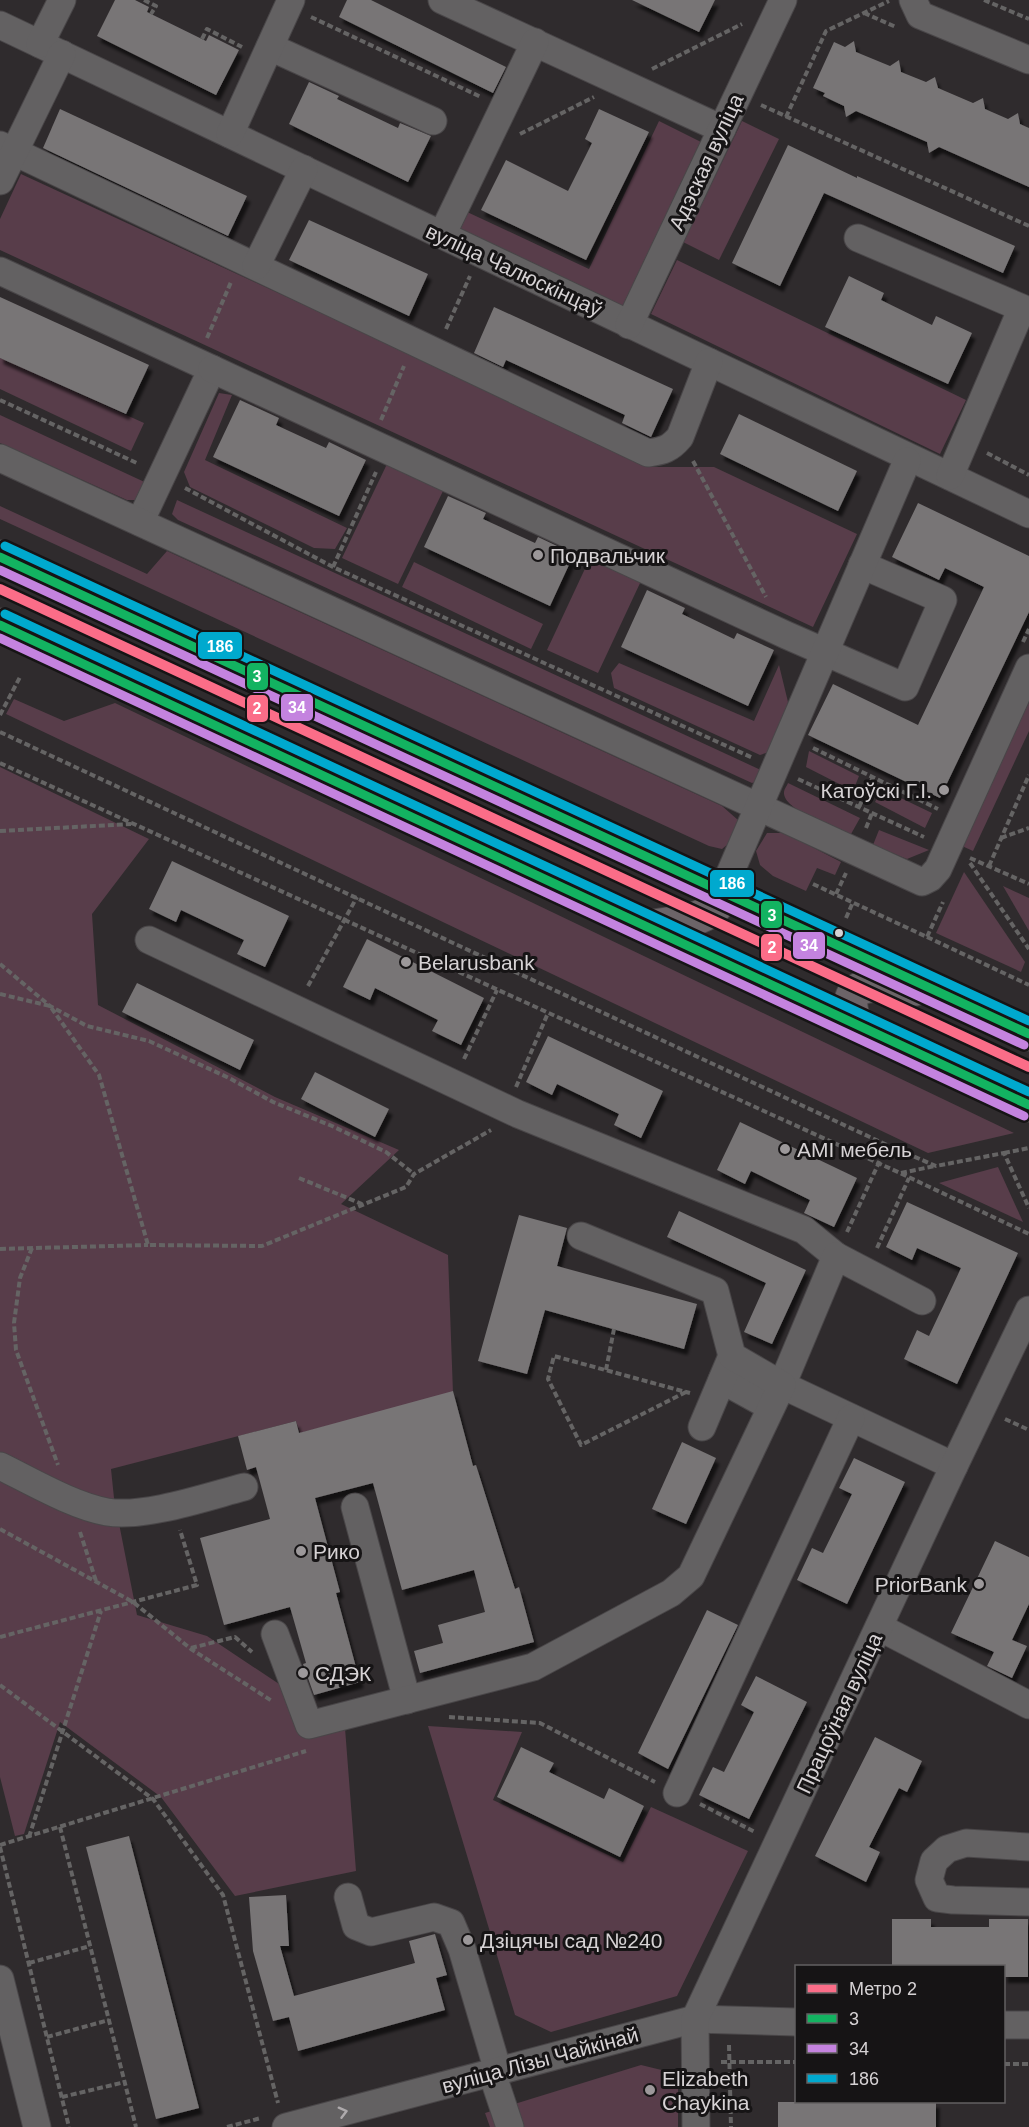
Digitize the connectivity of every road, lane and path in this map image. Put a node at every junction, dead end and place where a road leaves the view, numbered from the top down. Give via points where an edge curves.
1 (62, 0) edge
2 (144, 0) edge
3 (442, 0) edge
4 (783, 0) edge
5 (891, 0) edge
6 (913, 0) edge
7 (984, 0) edge
8 (290, 3) edge
9 (152, 14) dead end
10 (1029, 19) edge
11 (0, 25) edge
12 (202, 39) dead end
13 (535, 42) junction
14 (51, 49) junction
15 (267, 52) junction
16 (1029, 60) edge
17 (738, 95) junction
18 (504, 107) junction
19 (786, 117) junction
20 (433, 122) dead end
21 (722, 129) junction
22 (230, 134) junction
23 (7, 148) edge
24 (303, 169) junction
25 (0, 181) edge
26 (1029, 226) edge
27 (442, 236) junction
28 (858, 238) dead end
29 (480, 254) junction
30 (245, 270) junction
31 (0, 271) edge
32 (629, 324) junction
33 (206, 343) dead end
34 (425, 346) junction
35 (709, 362) junction
36 (212, 369) junction
37 (0, 400) edge
38 (680, 437) junction
39 (964, 442) junction
40 (378, 446) junction
41 (0, 459) edge
42 (907, 461) dead end
43 (1029, 475) edge
44 (162, 476) junction
45 (950, 476) junction
46 (1029, 514) edge
47 (140, 522) junction
48 (0, 557) edge
49 (862, 565) junction
50 (333, 567) junction
51 (0, 625) edge
52 (786, 635) junction
53 (825, 652) junction
54 (1029, 668) edge
55 (20, 677) dead end
56 (0, 715) edge
57 (0, 732) edge
58 (808, 746) dead end
59 (0, 763) edge
60 (775, 768) junction
61 (1029, 775) edge
62 (873, 777) junction
63 (859, 807) junction
64 (759, 808) junction
65 (944, 812) dead end
66 (133, 824) junction
67 (1029, 828) edge
68 (0, 831) edge
69 (1001, 838) junction
70 (930, 839) dead end
71 (989, 866) junction
72 (1029, 884) edge
73 (722, 892) junction
74 (357, 897) junction
75 (344, 920) junction
76 (646, 927) junction
77 (927, 937) dead end
78 (149, 940) dead end
79 (1029, 949) edge
80 (0, 964) edge
81 (1029, 984) edge
82 (497, 990) junction
83 (0, 994) edge
84 (943, 994) junction
85 (50, 1006) junction
86 (295, 1009) junction
87 (548, 1013) junction
88 (857, 1025) junction
89 (1029, 1034) edge
90 (453, 1083) junction
91 (1029, 1105) edge
92 (512, 1112) junction
93 (887, 1145) junction
94 (1029, 1148) edge
95 (1004, 1153) junction
96 (878, 1163) junction
97 (936, 1166) junction
98 (900, 1173) junction
99 (414, 1174) junction
100 (299, 1178) dead end
101 (909, 1178) junction
102 (363, 1205) junction
103 (1028, 1205) edge
104 (1029, 1234) edge
105 (581, 1236) dead end
106 (148, 1245) junction
107 (32, 1248) junction
108 (0, 1249) edge
109 (836, 1256) junction
110 (867, 1272) junction
111 (922, 1301) dead end
112 (1029, 1310) edge
113 (614, 1329) dead end
114 (606, 1370) junction
115 (722, 1379) junction
116 (686, 1392) junction
117 (777, 1396) junction
118 (1001, 1417) dead end
119 (851, 1418) junction
120 (702, 1427) dead end
121 (1029, 1430) edge
122 (0, 1466) edge
123 (954, 1466) junction
124 (244, 1487) dead end
125 (70, 1500) junction
126 (173, 1506) junction
127 (355, 1507) dead end
128 (0, 1528) edge
129 (96, 1581) junction
130 (133, 1602) junction
131 (101, 1611) junction
132 (879, 1627) junction
133 (275, 1634) dead end
134 (0, 1637) edge
135 (191, 1648) junction
136 (261, 1659) dead end
137 (0, 1685) edge
138 (407, 1700) junction
139 (1029, 1705) edge
140 (444, 1717) dead end
141 (309, 1725) junction
142 (63, 1732) junction
143 (307, 1751) dead end
144 (678, 1793) junction
145 (153, 1799) junction
146 (60, 1827) junction
147 (762, 1836) dead end
148 (29, 1837) junction
149 (0, 1846) edge
150 (1029, 1847) edge
151 (348, 1897) dead end
152 (1029, 1902) edge
153 (90, 1946) junction
154 (29, 1963) junction
155 (0, 1979) edge
156 (695, 2019) junction
157 (109, 2020) junction
158 (795, 2022) edge
159 (1005, 2025) edge
160 (1029, 2025) edge
161 (47, 2037) junction
162 (795, 2062) edge
163 (1005, 2064) edge
164 (1029, 2064) edge
165 (495, 2072) junction
166 (124, 2082) junction
167 (62, 2097) junction
168 (284, 2120) edge
169 (38, 2127) edge
170 (69, 2127) edge
171 (136, 2127) edge
172 (510, 2127) edge
173 (696, 2127) edge
174 (731, 2127) edge

1 - 14 street
2 - 9 path via 156,6
3 - 13 street
4 - 17 street, Адэская вуліца
5 - 19 path via 826,31
6 - 16 street via 920,15
7 - 10 path
8 - 15 street
8 - 18 path
11 - 14 street, вуліца Чалюскінцаў
12 - 15 path via 207,29
13 - 18 street
13 - 21 street
14 - 22 street, вуліца Чалюскінцаў
14 - 23 street
15 - 20 street
15 - 22 street
17 - 19 path
17 - 21 street, Адэская вуліца
18 - 27 street
19 - 26 path
21 - 32 street, Адэская вуліца
22 - 24 street, вуліца Чалюскінцаў
23 - 25 street
23 - 30 street
24 - 27 street, вуліца Чалюскінцаў
24 - 30 street
27 - 29 street, вуліца Чалюскінцаў
28 - 39 street via 1023,308
29 - 32 street, вуліца Чалюскінцаў
29 - 34 path
30 - 33 path
30 - 34 street
31 - 36 street
32 - 35 street, вуліца Чалюскінцаў
34 - 38 street via 648,453 672,447
34 - 40 path
35 - 38 street
35 - 45 street, вуліца Чалюскінцаў
36 - 40 street
36 - 44 street
37 - 44 path
38 - 52 path
39 - 43 path
39 - 45 street
40 - 50 path
40 - 52 street
41 - 47 street
42 - 49 street
44 - 47 street
44 - 50 path
45 - 46 street, вуліца Чалюскінцаў
47 - 64 street
48 - 73 main road
49 - 53 street
49 - 53 street via 943,600 905,687
50 - 60 path
51 - 76 main road
52 - 53 street
53 - 60 street
54 - 64 street via 938,869 930,878 922,882 912,879
55 - 56 path
57 - 74 path
58 - 62 path
59 - 66 path
60 - 63 path
60 - 64 street
61 - 69 path
62 - 63 path
62 - 65 path
63 - 70 path
64 - 73 street
66 - 68 path
66 - 75 path
67 - 69 path
69 - 71 path
71 - 72 path
71 - 79 path via 964,855
73 - 76 main road via 716,906 704,914
73 - 84 main road
74 - 75 path
74 - 93 path
75 - 82 path
75 - 86 path
76 - 88 main road
77 - 81 path
78 - 86 street
80 - 85 path
82 - 87 path
82 - 90 path
83 - 85 path
84 - 88 main road via 882,984 868,986 855,992 849,1002
84 - 89 main road
85 - 99 path via 87,1026 149,1041 386,1152
85 - 106 path via 99,1075
86 - 90 street
87 - 92 path
87 - 96 path
88 - 91 main road
90 - 92 street
92 - 99 path
92 - 109 street via 804,1230
93 - 96 path
93 - 97 path
94 - 95 path
95 - 97 path
95 - 103 path
96 - 98 path
96 - 109 path
97 - 98 path
98 - 101 path
99 - 102 path via 406,1187
100 - 102 path
101 - 104 path
101 - 110 path
102 - 106 path via 262,1246
105 - 115 street via 715,1291
106 - 107 path
107 - 108 path
107 - 125 path via 20,1278 14,1323 16,1350
109 - 110 street
109 - 117 street
110 - 111 street
112 - 123 street, Працоўная вуліца
113 - 114 path
114 - 116 path
114 - 116 path via 554,1356 548,1379 581,1445
115 - 116 path
115 - 117 street
115 - 120 street
117 - 119 street
117 - 138 street via 691,1576 671,1593 533,1667
118 - 121 path
119 - 123 street
119 - 144 street
122 - 125 street
123 - 132 street, Працоўная вуліца
124 - 126 street
125 - 126 street via 107,1512
125 - 129 path
126 - 130 path via 197,1585
127 - 138 street
128 - 129 path
129 - 130 path
130 - 131 path
130 - 135 path
131 - 134 path
131 - 142 path
132 - 139 street
132 - 156 street, Працоўная вуліца
133 - 141 street
135 - 136 path via 235,1637
135 - 141 path
137 - 142 path
138 - 141 street
140 - 144 path via 540,1723
142 - 145 path
142 - 148 path
143 - 145 path
144 - 147 path
145 - 146 path
145 - 168 path via 223,1895
146 - 148 path
146 - 153 path
148 - 149 path
149 - 154 path
150 - 152 street via 966,1843 947,1849 934,1861 929,1880 937,1898
151 - 165 street via 356,1926 371,1932 434,1917 452,1923
153 - 154 path
153 - 157 path
154 - 161 path
155 - 169 street
156 - 158 street, вуліца Лізы Чайкінай
156 - 165 street, вуліца Лізы Чайкінай
156 - 173 street, Працоўная вуліца
157 - 161 path
157 - 166 path
159 - 160 street
161 - 167 path
162 - 174 path via 729,2061
163 - 164 path
168 -> 165 street, вуліца Лізы Чайкінай
165 - 172 street
166 - 167 path
166 - 171 path
167 - 170 path

